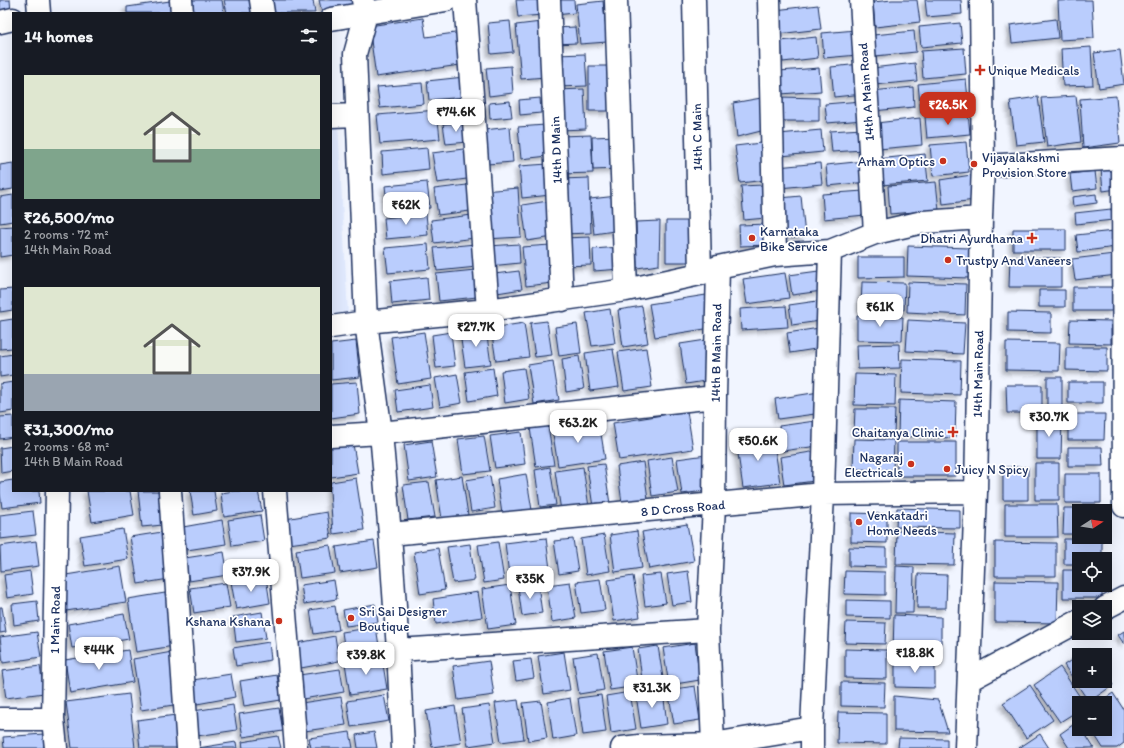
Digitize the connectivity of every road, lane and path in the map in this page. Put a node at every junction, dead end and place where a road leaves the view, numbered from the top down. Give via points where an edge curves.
1 (38, 0) edge
2 (181, 0) edge
3 (261, 0) edge
4 (446, 0) edge
5 (465, 0) edge
6 (549, 0) edge
7 (616, 0) edge
8 (694, 0) edge
9 (769, 0) edge
10 (861, 0) edge
11 (981, 0) edge
12 (365, 7) edge
13 (39, 12) edge
14 (182, 12) edge
15 (263, 12) edge
16 (12, 19) edge
17 (332, 19) edge
18 (0, 22) edge
19 (357, 114) junction
20 (332, 116) edge
21 (1124, 158) edge
22 (983, 166) junction
23 (981, 218) junction
24 (875, 233) junction
25 (830, 251) junction
26 (775, 255) junction
27 (709, 270) junction
28 (626, 290) junction
29 (562, 300) junction
30 (488, 310) junction
31 (366, 322) junction
32 (332, 327) edge
33 (715, 397) junction
34 (381, 433) junction
35 (332, 436) edge
36 (57, 492) edge
37 (170, 492) edge
38 (275, 492) edge
39 (976, 492) junction
40 (823, 494) junction
41 (714, 505) junction
42 (1124, 506) edge
43 (390, 534) junction
44 (1124, 598) edge
45 (1112, 604) edge
46 (1072, 625) edge
47 (708, 630) junction
48 (398, 650) junction
49 (969, 680) junction
50 (0, 719) edge
51 (53, 719) junction
52 (812, 738) edge
53 (714, 744) junction
54 (56, 748) edge
55 (188, 748) edge
56 (296, 748) edge
57 (403, 748) edge
58 (622, 748) edge
59 (966, 748) edge

1 - 13 street
2 - 14 street
3 - 15 street
4 - 12 street
5 - 30 street
6 - 29 street, 14th D Main
7 - 28 street
8 - 27 street, 14th C Main
9 - 26 street
10 - 24 street, 14th A Main Road
11 - 22 street, 14th Main Road
12 - 17 street
12 - 19 street via 355,54
16 - 18 street
19 - 20 street
19 - 31 street
21 - 22 street
21 - 42 street
22 - 23 street, 14th Main Road
23 - 24 street via 923,222
23 - 39 street, 14th Main Road
24 - 25 street
25 - 26 street
25 - 40 street
26 - 27 street
27 - 28 street
27 - 33 street, 14th B Main Road
28 - 29 street
29 - 30 street
30 - 31 street
31 - 32 street
31 - 34 street
33 - 34 street
33 - 41 street, 14th B Main Road
34 - 35 street
34 - 43 street
36 - 51 street, 1 Main Road
37 - 55 street
38 - 56 street
39 - 40 street, 8 D Cross Road
39 - 49 street, 14th Main Road
40 - 41 street, 8 D Cross Road
40 - 52 street
41 - 43 street, 8 D Cross Road
41 - 47 street, 14th B Main Road
43 - 48 street
44 - 45 street
46 - 49 street
47 - 48 street
47 - 53 street, 14th B Main Road
48 - 57 street
49 - 59 street, 14th Main Road
50 - 51 street
51 - 54 street, 1 Main Road
52 - 53 street
53 - 58 street

